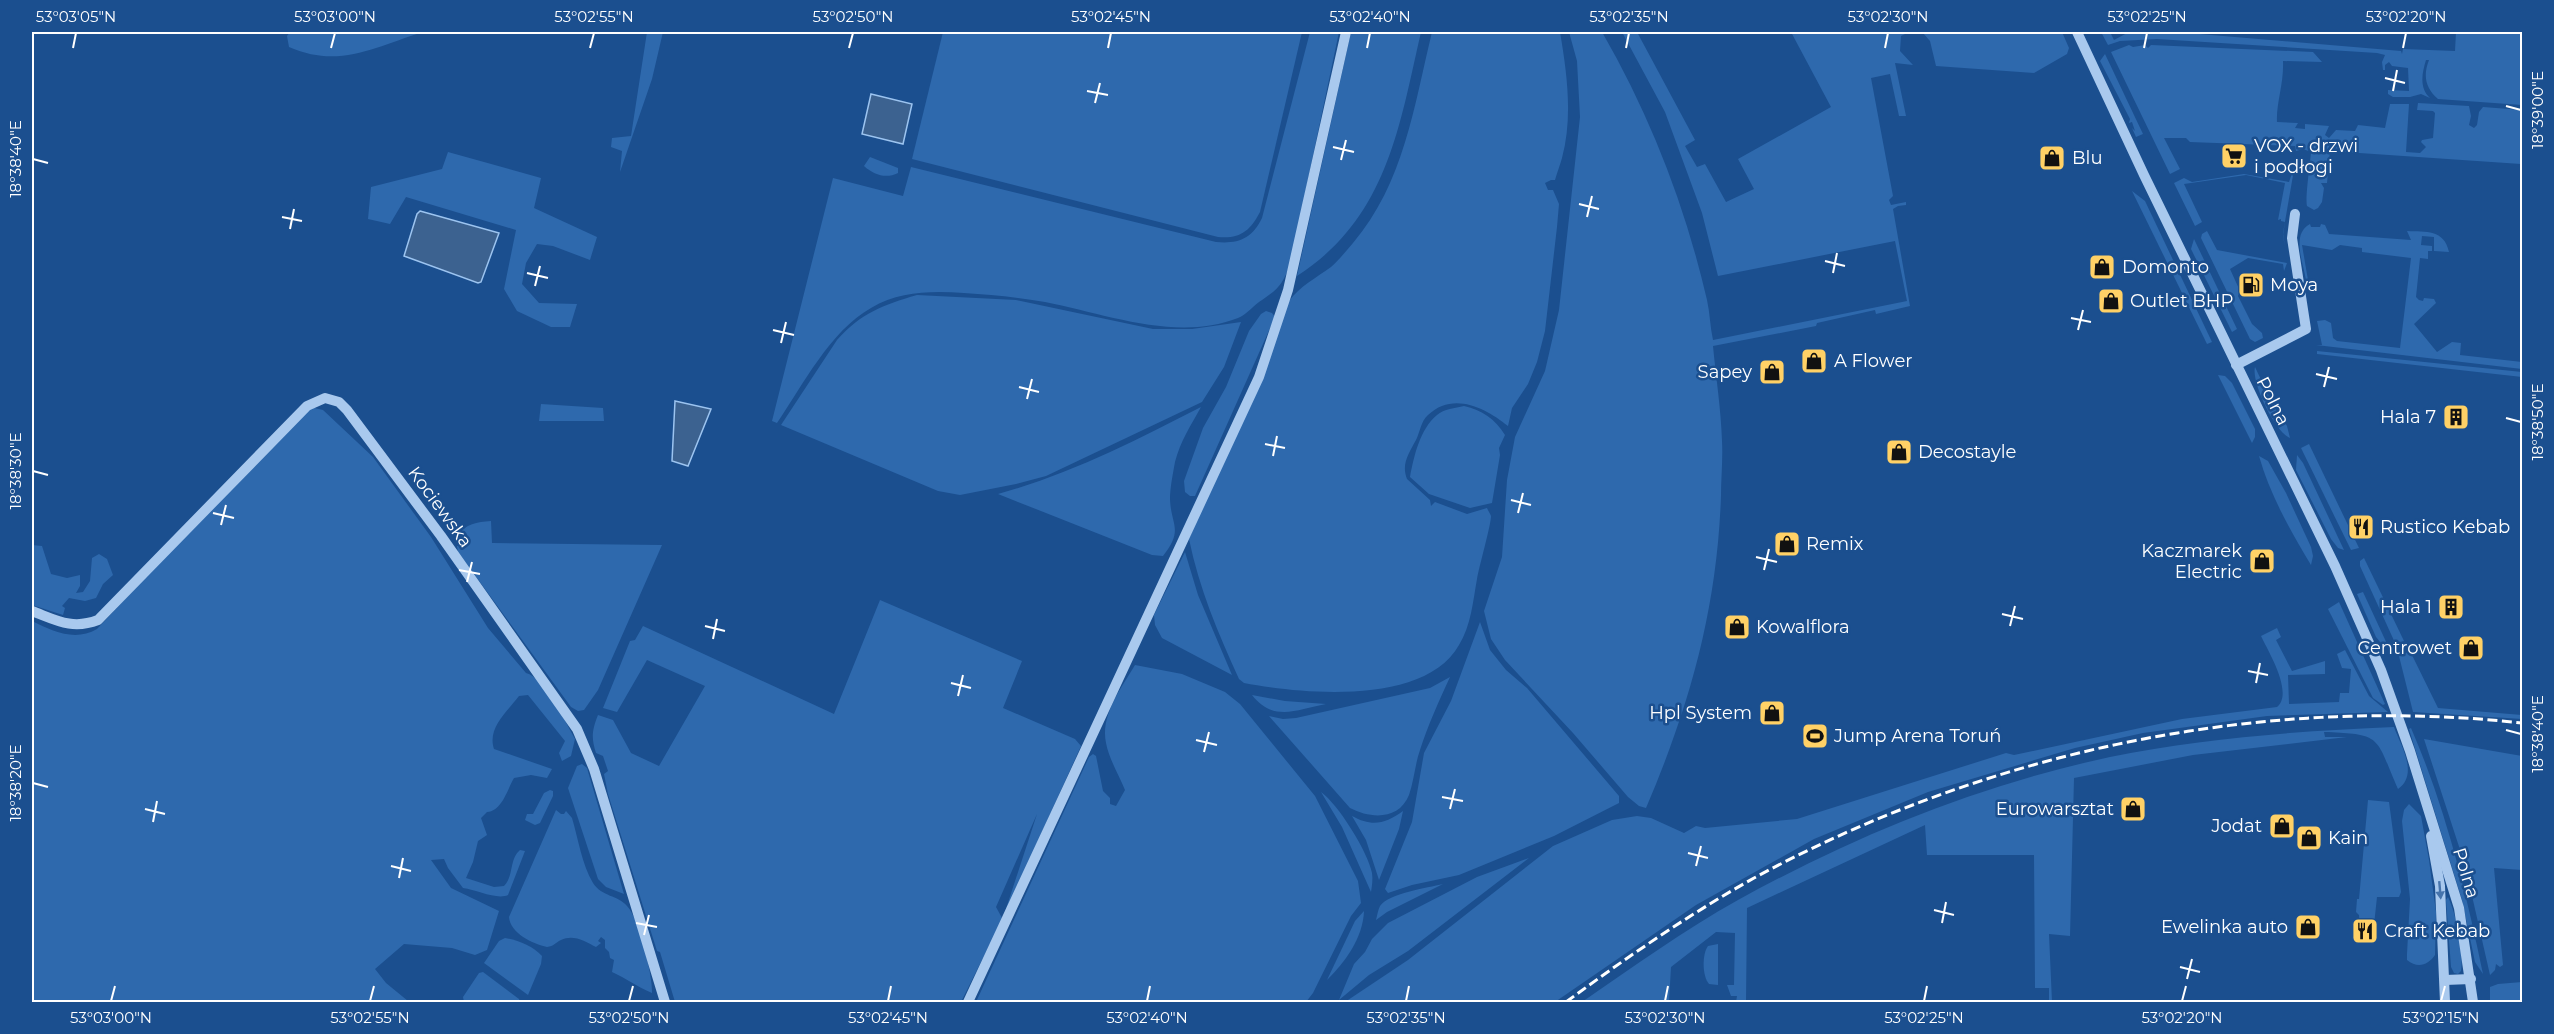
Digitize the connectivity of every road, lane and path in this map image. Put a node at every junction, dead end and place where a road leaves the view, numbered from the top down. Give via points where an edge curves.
1 (1346, 32) edge
2 (2077, 32) edge
3 (2295, 214) dead end
4 (2236, 365) junction
5 (32, 611) edge
6 (2423, 791) junction
7 (2471, 979) junction
8 (2445, 980) junction
9 (665, 1002) edge
10 (968, 1002) edge
11 (2445, 1002) edge
12 (2474, 1002) edge

1 - 10 street via 1288,290 1259,378
2 - 4 street, Polna
3 - 4 street via 2292,238 2306,329
4 - 6 street, Polna via 2375,654
5 - 9 street, Kociewska via 70,625 98,620 307,406 325,398 339,402 441,536 577,729 594,770
6 - 7 street, Polna via 2459,908
6 -> 8 street, Polna via 2440,886
7 - 8 street
7 - 12 street, Polna
8 - 11 street, Polna

